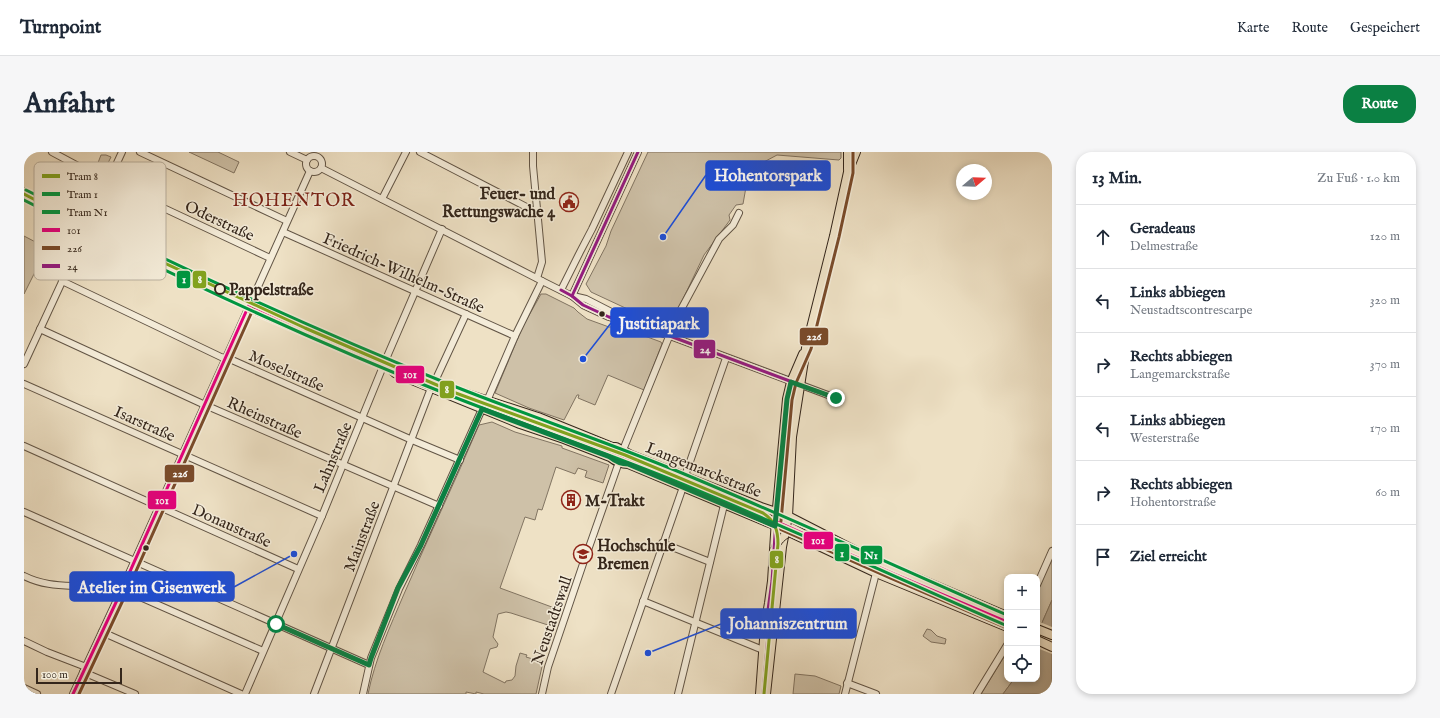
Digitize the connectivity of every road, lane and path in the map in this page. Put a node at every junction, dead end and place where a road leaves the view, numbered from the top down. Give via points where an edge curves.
1 (52, 152) edge
2 (122, 152) edge
3 (140, 152) edge
4 (290, 152) edge
5 (406, 152) edge
6 (420, 152) edge
7 (533, 152) edge
8 (628, 152) edge
9 (638, 152) edge
10 (848, 152) edge
11 (856, 152) edge
12 (319, 155) edge
13 (307, 160) junction
14 (71, 162) edge
15 (117, 162) edge
16 (161, 162) edge
17 (166, 164) edge
18 (321, 168) junction
19 (310, 171) junction
20 (848, 172) junction
21 (615, 182) junction
22 (24, 192) edge
23 (619, 194) junction
24 (24, 197) edge
25 (34, 197) edge
26 (382, 199) junction
27 (34, 202) edge
28 (166, 209) edge
29 (538, 213) junction
30 (739, 213) dead end
31 (287, 221) junction
32 (442, 229) junction
33 (282, 232) junction
34 (270, 258) junction
35 (166, 266) edge
36 (540, 279) junction
37 (62, 281) joint
38 (561, 290) junction
39 (415, 292) junction
40 (572, 296) junction
41 (249, 305) junction
42 (466, 314) junction
43 (40, 329) junction
44 (515, 336) junction
45 (670, 336) junction
46 (806, 348) junction
47 (226, 358) junction
48 (726, 358) junction
49 (24, 364) edge
50 (385, 364) junction
51 (791, 382) junction
52 (24, 384) edge
53 (433, 384) junction
54 (800, 385) junction
55 (836, 398) dead end
56 (487, 400) junction
57 (205, 405) junction
58 (482, 409) junction
59 (362, 418) junction
60 (412, 440) junction
61 (24, 446) edge
62 (623, 450) junction
63 (182, 454) junction
64 (460, 460) junction
65 (619, 462) junction
66 (343, 465) junction
67 (685, 476) junction
68 (394, 487) junction
69 (683, 487) junction
70 (724, 505) junction
71 (159, 506) junction
72 (439, 506) junction
73 (776, 511) junction
74 (24, 512) edge
75 (322, 516) junction
76 (788, 516) junction
77 (775, 526) junction
78 (785, 531) junction
79 (662, 543) junction
80 (1052, 551) edge
81 (134, 561) junction
82 (710, 562) junction
83 (298, 569) junction
84 (876, 573) junction
85 (24, 576) edge
86 (1040, 578) edge
87 (122, 589) junction
88 (119, 596) junction
89 (643, 601) junction
90 (1004, 615) edge
91 (695, 622) junction
92 (275, 623) junction
93 (1004, 627) edge
94 (1040, 630) edge
95 (102, 632) junction
96 (1052, 635) edge
97 (24, 641) edge
98 (1040, 641) edge
99 (1006, 646) edge
100 (1052, 647) edge
101 (332, 648) junction
102 (764, 650) junction
103 (263, 651) junction
104 (369, 665) junction
105 (84, 669) junction
106 (847, 683) junction
107 (24, 688) edge
108 (37, 694) edge
109 (73, 694) edge
110 (135, 694) edge
111 (241, 694) edge
112 (245, 694) edge
113 (314, 694) edge
114 (363, 694) edge
115 (542, 694) edge
116 (611, 694) edge
117 (678, 694) edge
118 (760, 694) edge
119 (766, 694) edge
120 (845, 694) edge
121 (876, 694) edge
122 (977, 694) edge

1 - 14 street, Oderstraße
2 - 15 street
3 - 16 street
4 - 13 street
5 - 26 street
6 - 29 street
7 - 29 street
8 - 21 street
9 - 23 street
10 - 20 main road
11 - 20 main road
12 - 13 street
12 - 18 street via 322,161
13 - 19 street
17 - 31 street
18 - 19 street via 316,172
18 - 26 street
19 - 31 street
20 - 46 main road
21 - 23 street
21 - 38 street
22 - 25 main road, Langemarckstraße
23 - 40 street
24 - 27 main road, Langemarckstraße
26 - 32 street
28 - 34 street, Oderstraße
29 - 36 street via 542,262
30 - 45 street via 719,239 677,317
31 - 33 street
32 - 36 street
32 - 39 street, Lahnstraße
33 - 34 street
33 - 39 street, Friedrich-Wilhelm-Straße
34 - 41 street
35 - 41 main road, Langemarckstraße
36 - 38 street
36 - 44 street
37 - 43 street
37 - 47 street, Moselstraße
38 - 40 street
39 - 42 street, Friedrich-Wilhelm-Straße
39 - 50 street, Lahnstraße
40 - 45 street via 586,299 639,326
41 - 47 street
41 - 50 main road, Langemarckstraße
42 - 44 street, Friedrich-Wilhelm-Straße
42 - 53 street, Mainstraße
43 - 49 street
43 - 57 street, Rheinstraße
44 - 56 street
45 - 48 street
45 - 62 street
46 - 51 main road
46 - 54 main road
47 - 57 street
47 - 59 street, Moselstraße
48 - 51 street
48 - 67 street
50 - 53 main road, Langemarckstraße via 398,366
50 - 59 street, Lahnstraße
51 - 54 street
51 - 73 main road via 787,399
52 - 63 street, Isarstraße
53 - 56 main road, Langemarckstraße
53 - 58 main road, Langemarckstraße
53 - 60 street, Mainstraße
54 - 55 street
54 - 76 main road via 792,437
56 - 62 main road, Langemarckstraße
57 - 63 street
57 - 66 street, Rheinstraße
58 - 64 street
58 - 65 main road, Langemarckstraße via 604,454
59 - 60 street, Moselstraße
59 - 66 street, Lahnstraße
60 - 64 street, Moselstraße
60 - 68 street, Mainstraße
61 - 71 street, Donaustraße
62 - 67 main road, Langemarckstraße
63 - 71 street
63 - 75 street, Isarstraße
64 - 72 street
65 - 69 main road, Langemarckstraße
65 - 115 street, Neustadtswall via 548,667
66 - 68 street, Rheinstraße
66 - 75 street, Lahnstraße
67 - 73 main road, Langemarckstraße
68 - 72 street, Rheinstraße
68 - 101 street, Mainstraße
69 - 70 main road, Langemarckstraße
69 - 79 street
70 - 77 main road, Langemarckstraße
70 - 82 street
71 - 81 street
71 - 83 street, Donaustraße
72 - 104 street via 398,588
73 - 76 main road, Langemarckstraße
73 - 77 main road
74 - 81 street
75 - 83 street, Lahnstraße
76 - 78 main road
76 - 90 main road, Langemarckstraße via 866,556
77 - 78 main road, Langemarckstraße
77 - 102 main road
78 - 84 main road, Langemarckstraße
78 - 119 main road
79 - 82 street
79 - 89 street
80 - 86 street
81 - 87 street
81 - 92 street
82 - 91 street
83 - 92 street, Lahnstraße
84 - 93 main road, Langemarckstraße
84 - 106 street
85 - 88 street via 43,584 100,589
87 - 88 street
87 - 103 street
88 - 95 street
89 - 91 street
89 - 116 street
91 - 102 street
91 - 117 street
92 - 101 street
92 - 103 street, Lahnstraße
94 - 96 main road
95 - 105 street
95 - 111 street
97 - 105 street
98 - 100 main road
99 - 122 street
101 - 104 street
101 - 113 street, Mainstraße
102 - 118 main road
103 - 112 street, Lahnstraße
104 - 114 street
105 - 109 street
105 - 110 street
106 - 120 street
106 - 121 street
107 - 108 street

